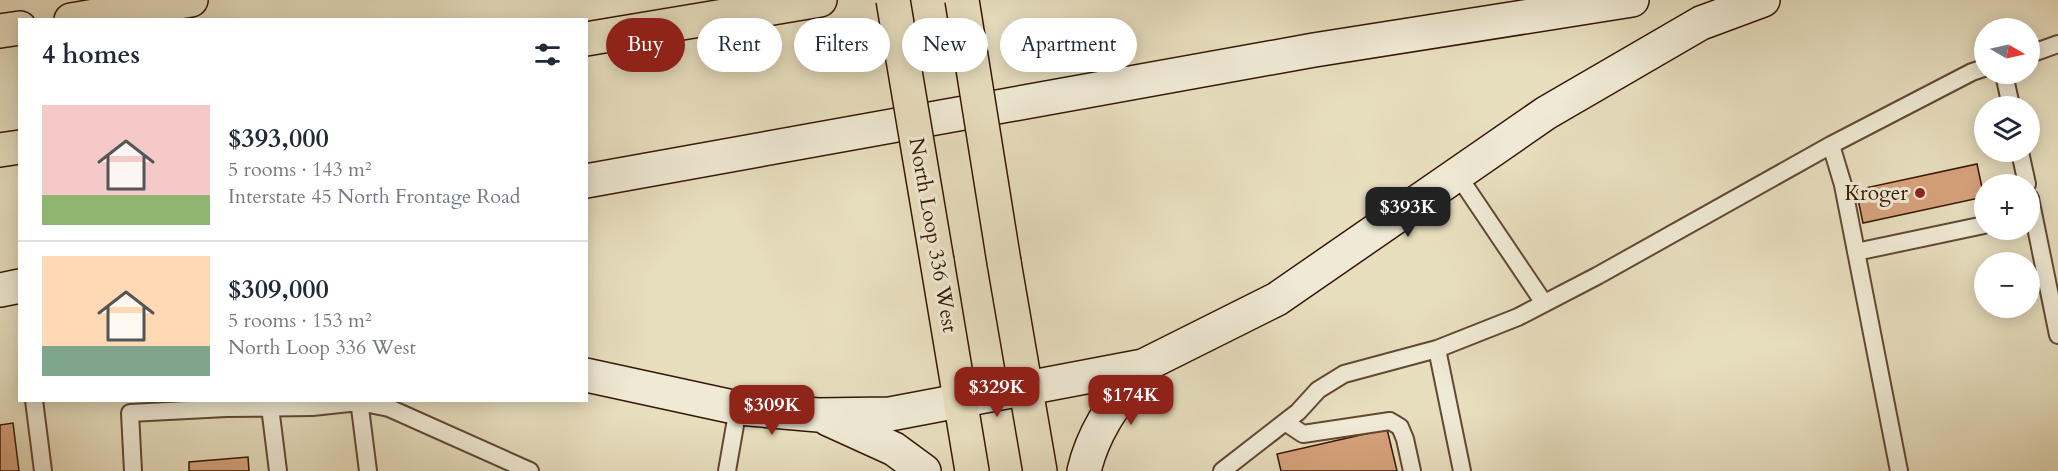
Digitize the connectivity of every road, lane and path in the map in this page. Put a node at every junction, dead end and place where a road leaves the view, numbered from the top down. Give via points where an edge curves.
1 (191, 0) edge
2 (820, 0) edge
3 (893, 0) edge
4 (962, 0) edge
5 (1632, 0) edge
6 (1763, 0) edge
7 (83, 18) edge
8 (18, 28) edge
9 (0, 31) edge
10 (588, 39) edge
11 (2058, 44) edge
12 (2040, 50) edge
13 (1974, 71) edge
14 (1831, 145) junction
15 (18, 147) edge
16 (0, 150) edge
17 (1457, 174) junction
18 (588, 181) edge
19 (1974, 227) edge
20 (2037, 240) edge
21 (1856, 252) junction
22 (1544, 303) junction
23 (2058, 335) edge
24 (1437, 349) junction
25 (1143, 366) junction
26 (588, 375) edge
27 (1025, 387) junction
28 (960, 400) junction
29 (33, 402) edge
30 (351, 402) edge
31 (359, 402) edge
32 (363, 402) edge
33 (270, 407) junction
34 (738, 408) junction
35 (818, 415) junction
36 (1285, 422) junction
37 (1228, 468) edge
38 (44, 471) edge
39 (133, 471) edge
40 (278, 471) edge
41 (368, 471) edge
42 (530, 471) edge
43 (727, 471) edge
44 (924, 471) edge
45 (972, 471) edge
46 (1040, 471) edge
47 (1084, 471) edge
48 (1412, 471) edge
49 (1462, 471) edge
50 (1899, 471) edge

1 - 7 main road
2 - 10 main road
3 - 28 main road, North Loop 336 West, bridge
4 - 27 main road, bridge
5 - 18 main road via 1314,50
6 - 17 main road via 1701,23 1546,113
8 - 9 main road
11 - 12 lane
13 - 14 lane
14 - 21 lane
14 - 22 lane
15 - 16 main road
17 - 22 lane
17 - 25 main road via 1276,299
19 - 21 lane
20 - 23 lane
21 - 50 lane
22 - 24 lane
24 - 36 lane via 1344,374 1318,390
24 - 49 lane
25 - 27 main road
25 - 47 main road via 1094,437
26 - 34 main road
27 - 28 main road
27 - 46 main road
28 - 35 main road via 890,414
28 - 45 main road, North Loop 336 West
29 - 38 lane
30 - 33 lane
31 - 41 lane
32 - 42 lane via 389,408
33 - 39 lane via 130,413
33 - 40 lane
34 - 35 main road
34 - 43 lane
35 - 44 main road via 894,449
36 - 37 lane
36 - 48 lane via 1303,434 1390,421 1403,433

